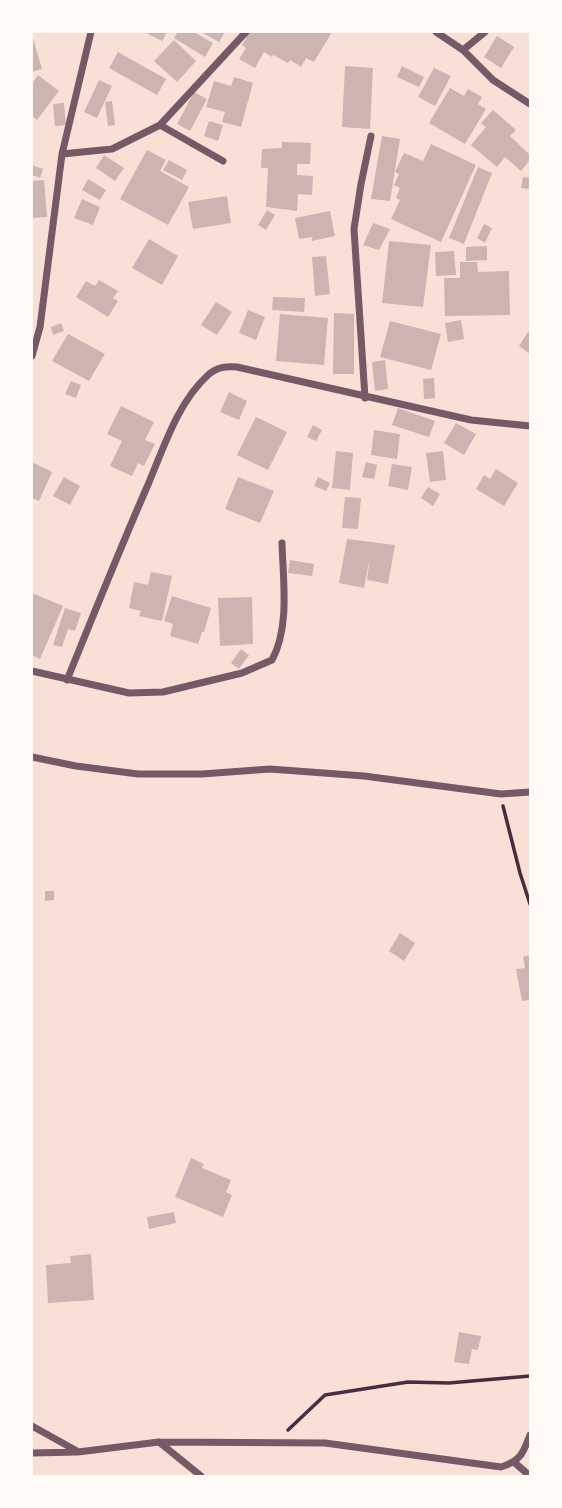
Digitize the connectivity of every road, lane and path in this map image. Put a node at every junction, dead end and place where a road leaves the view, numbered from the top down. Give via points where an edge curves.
1 (91, 32) edge
2 (246, 32) edge
3 (436, 32) edge
4 (485, 32) edge
5 (463, 50) junction
6 (530, 104) edge
7 (160, 124) junction
8 (371, 136) dead end
9 (62, 154) junction
10 (223, 161) dead end
11 (32, 356) edge
12 (365, 398) junction
13 (530, 426) edge
14 (282, 543) dead end
15 (32, 671) edge
16 (67, 680) junction
17 (32, 757) edge
18 (530, 792) edge
19 (501, 794) junction
20 (530, 904) edge
21 (530, 1376) edge
22 (32, 1426) edge
23 (530, 1435) edge
24 (159, 1442) junction
25 (275, 1442) junction
26 (78, 1452) junction
27 (32, 1453) edge
28 (514, 1463) junction
29 (201, 1476) edge
30 (530, 1476) edge

1 - 9 street
2 - 7 street
3 - 5 street
4 - 5 street
5 - 6 street via 493,80
7 - 9 street via 112,149
7 - 10 street
8 - 12 street via 354,229
9 - 11 street via 40,327
12 - 13 street via 471,420
12 - 16 street via 237,368 219,368 209,374 188,400 166,442
14 - 16 street via 281,636 272,660 242,673 163,692 129,693
15 - 16 street
17 - 19 street via 138,774 270,769
18 - 19 street
19 - 20 path
21 - 25 path via 408,1382 325,1395
22 - 26 street
23 - 28 street
24 - 25 street
24 - 26 street
24 - 29 street
25 - 28 street via 326,1443 501,1467
26 - 27 street
28 - 30 street

